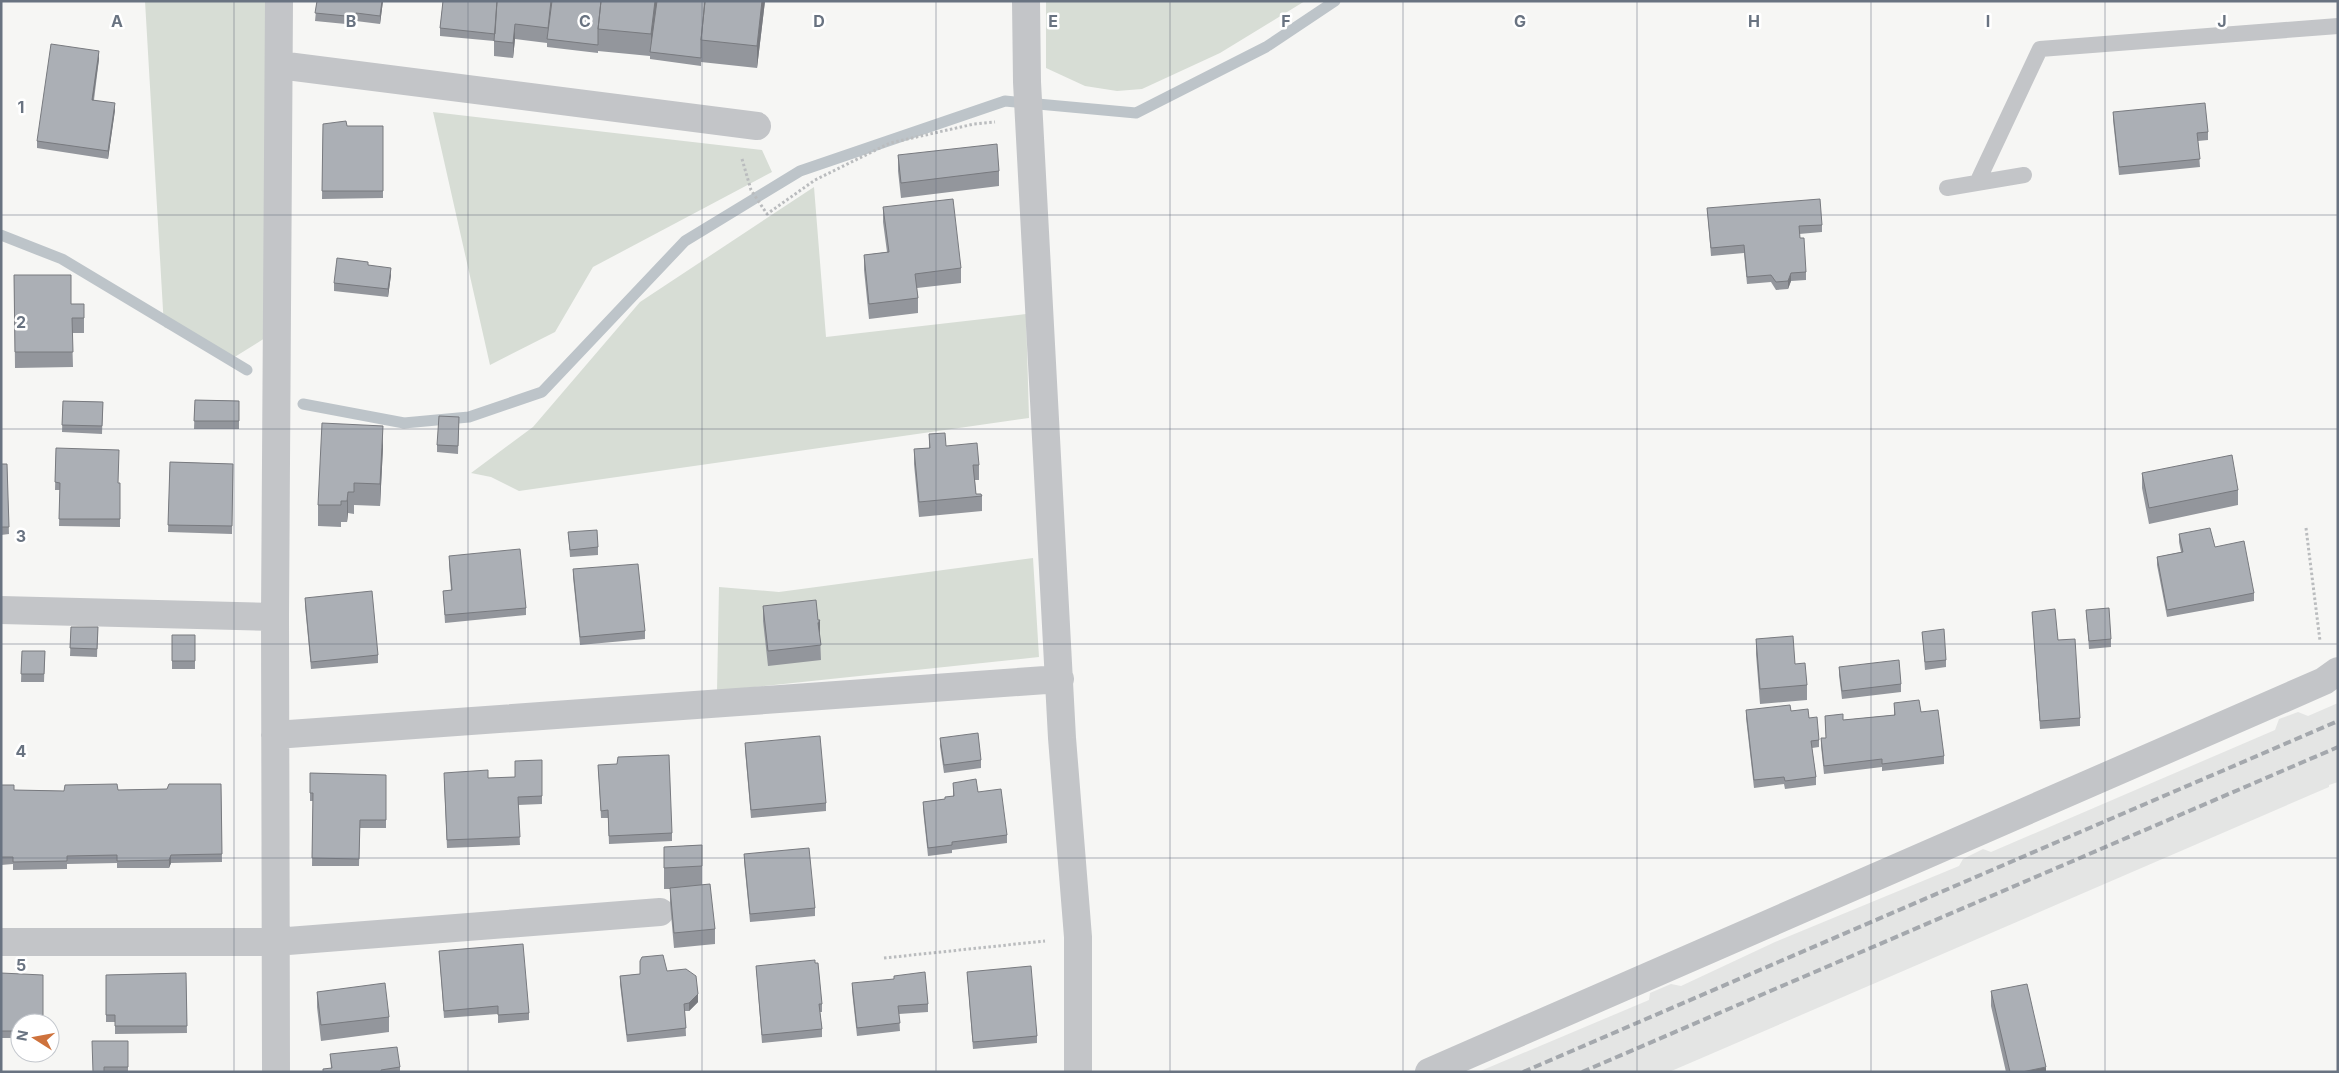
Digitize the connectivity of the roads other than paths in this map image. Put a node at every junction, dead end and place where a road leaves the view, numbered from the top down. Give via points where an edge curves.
1 (279, 1) edge
2 (1026, 1) edge
3 (2338, 26) edge
4 (279, 65) junction
5 (757, 126) dead end
6 (2024, 175) dead end
7 (1977, 183) junction
8 (1947, 188) dead end
9 (1, 610) edge
10 (275, 616) junction
11 (2331, 676) edge
12 (1060, 679) junction
13 (275, 735) junction
14 (660, 912) dead end
15 (1, 942) edge
16 (276, 942) junction
17 (276, 1072) edge
18 (1078, 1072) edge
19 (1429, 1072) edge

1 - 4 street
2 - 12 street via 1027,82
3 - 7 lane via 2040,49
4 - 5 street
4 - 10 street
6 - 7 lane
7 - 8 lane
9 - 10 street
10 - 13 street
11 - 19 street
12 - 13 street
12 - 18 street via 1078,937
13 - 16 street
14 - 16 street
15 - 16 street
16 - 17 street

